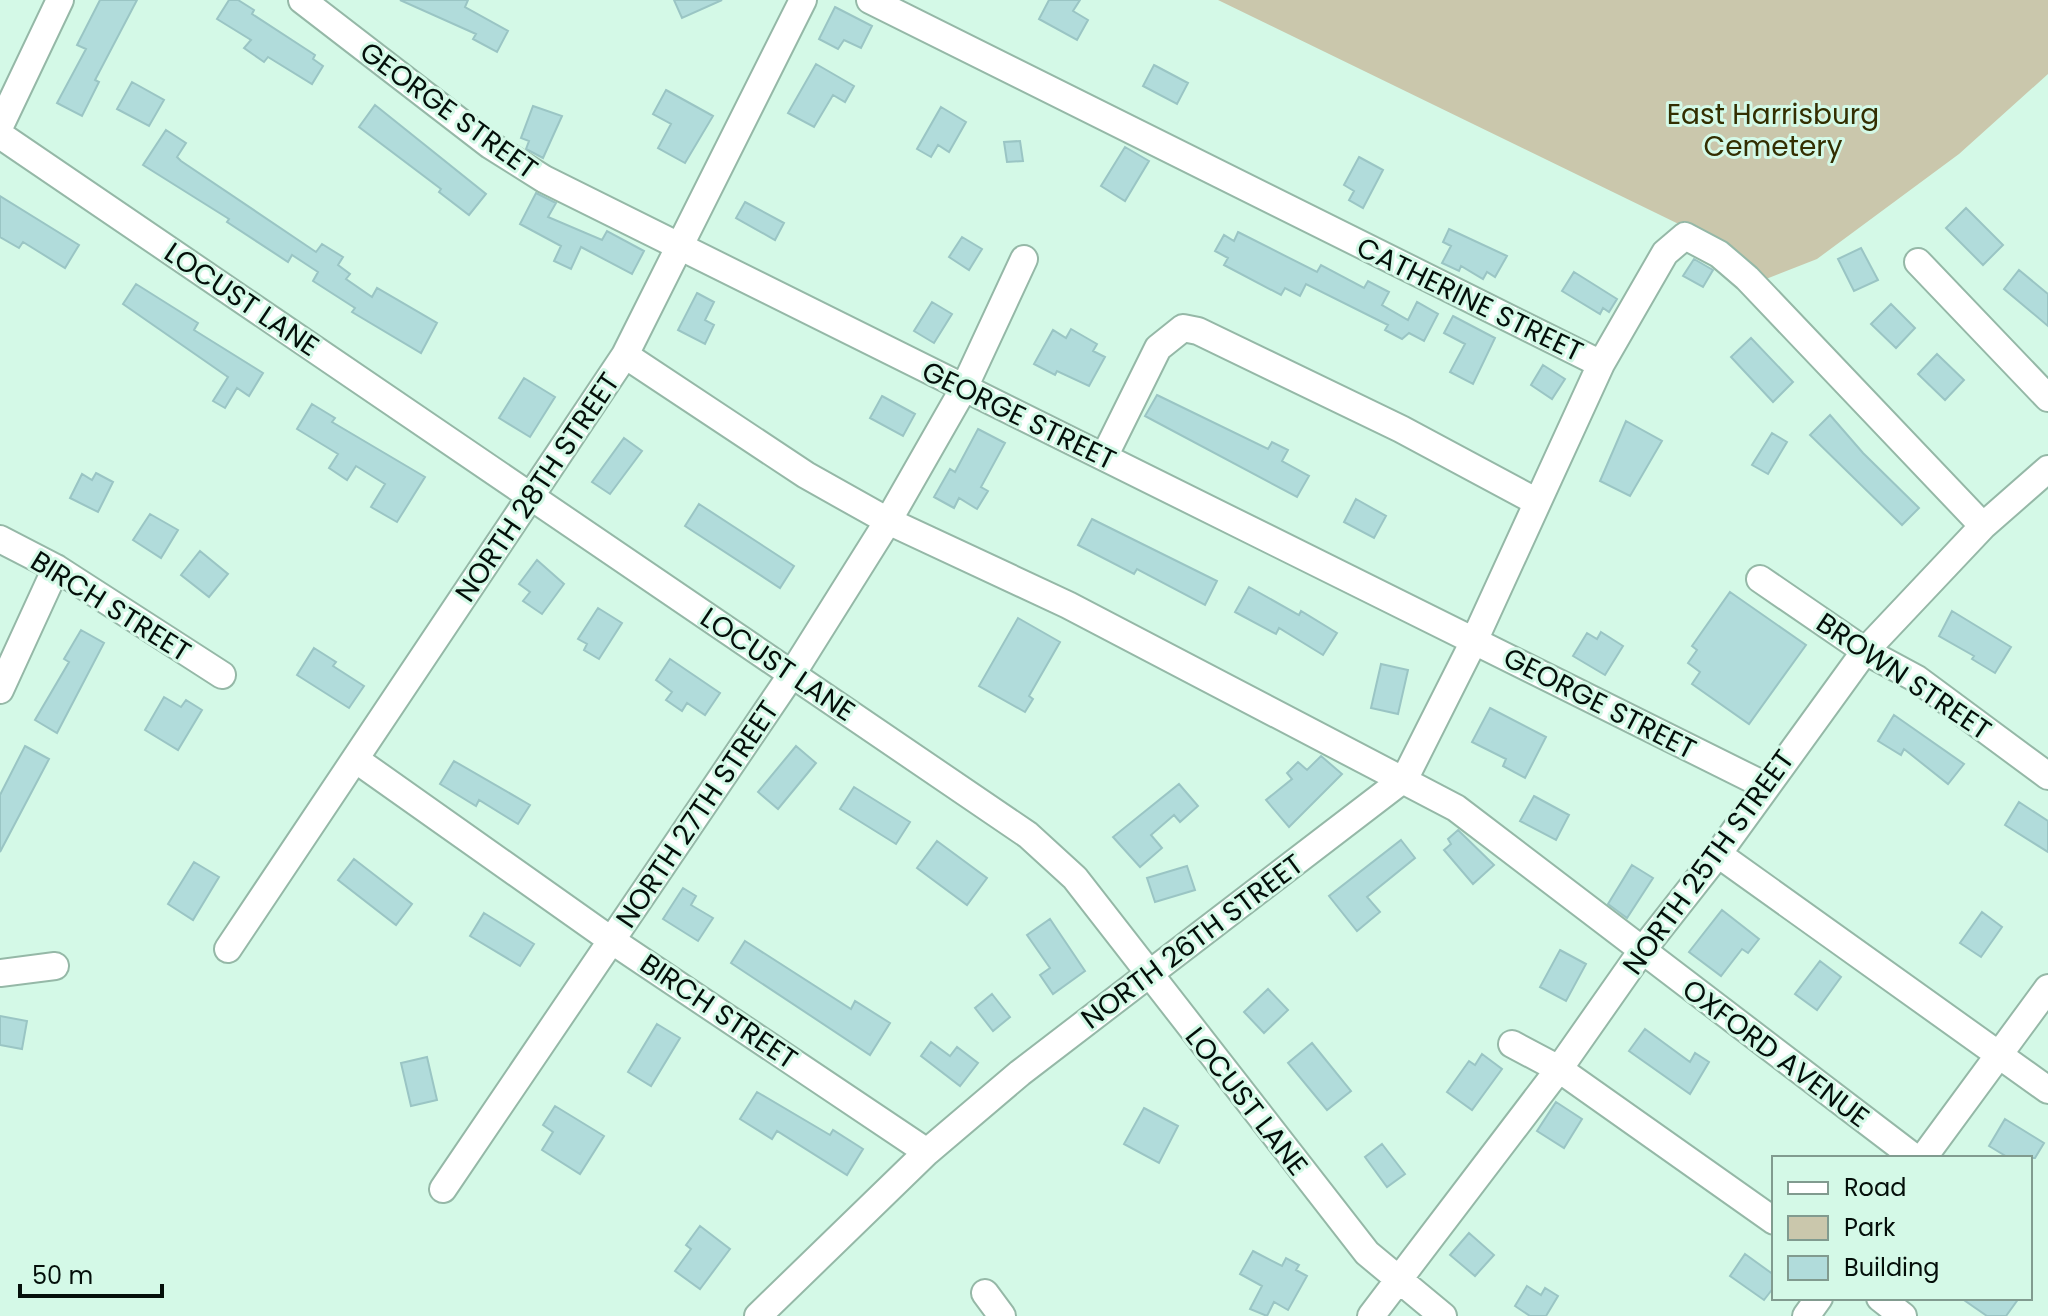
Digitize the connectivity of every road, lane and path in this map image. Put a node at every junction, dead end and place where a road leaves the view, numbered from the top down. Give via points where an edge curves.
1 (60, 0) edge
2 (302, 0) edge
3 (803, 0) edge
4 (870, 0) edge
5 (0, 126) edge
6 (0, 135) edge
7 (681, 248) junction
8 (1024, 259) dead end
9 (1918, 262) dead end
10 (625, 355) junction
11 (1601, 364) junction
12 (964, 388) junction
13 (2048, 398) edge
14 (1104, 457) junction
15 (2048, 469) edge
16 (531, 495) junction
17 (1537, 502) junction
18 (888, 521) junction
19 (1983, 526) junction
20 (0, 539) edge
21 (56, 568) junction
22 (1760, 579) dead end
23 (1474, 641) junction
24 (1865, 651) junction
25 (792, 674) junction
26 (222, 675) dead end
27 (0, 690) edge
28 (355, 759) junction
29 (2048, 776) edge
30 (1405, 778) junction
31 (1764, 785) junction
32 (1718, 854) junction
33 (611, 940) junction
34 (228, 949) dead end
35 (1641, 952) junction
36 (55, 966) dead end
37 (0, 973) edge
38 (1148, 976) junction
39 (2048, 988) edge
40 (1512, 1044) dead end
41 (1997, 1054) junction
42 (1559, 1069) junction
43 (2048, 1090) edge
44 (927, 1152) junction
45 (1912, 1156) edge
46 (1924, 1156) edge
47 (443, 1189) dead end
48 (1772, 1220) edge
49 (1397, 1281) junction
50 (985, 1293) dead end
51 (1883, 1300) edge
52 (758, 1316) edge
53 (1002, 1316) edge
54 (1371, 1316) edge
55 (1443, 1316) edge
56 (1903, 1316) edge

1 - 5 street
2 - 7 street, GEORGE STREET via 490,145 544,179
3 - 7 street, NORTH 28TH STREET
4 - 11 street, CATHERINE STREET
6 - 16 street, LOCUST LANE
7 - 10 street, NORTH 28TH STREET
7 - 12 street, GEORGE STREET
8 - 12 street, NORTH 27TH STREET
9 - 13 street
10 - 16 street, NORTH 28TH STREET
10 - 18 street via 806,475
11 - 17 street, NORTH 26TH STREET
11 - 19 street, CATHERINE STREET via 1665,253 1685,236 1719,254 1747,278
12 - 14 street, GEORGE STREET
12 - 18 street, NORTH 27TH STREET
14 - 17 street via 1158,348 1183,328 1401,429
14 - 23 street, GEORGE STREET
15 - 19 street, NORTH 25TH STREET
16 - 25 street, LOCUST LANE
16 - 28 street, NORTH 28TH STREET
17 - 23 street, NORTH 26TH STREET
18 - 25 street, NORTH 27TH STREET
18 - 30 street via 1068,605
19 - 24 street, NORTH 25TH STREET
20 - 21 street, BIRCH STREET
21 - 26 street, BIRCH STREET
21 - 27 street
22 - 24 street, BROWN STREET
23 - 30 street, NORTH 26TH STREET
23 - 31 street, GEORGE STREET
24 - 29 street, BROWN STREET via 1917,679
24 - 31 street, NORTH 25TH STREET
25 - 33 street, NORTH 27TH STREET
25 - 38 street, LOCUST LANE via 1028,835 1075,878
28 - 33 street, BIRCH STREET
28 - 34 street, NORTH 28TH STREET
30 - 35 street, OXFORD AVENUE via 1456,808
30 - 38 street, NORTH 26TH STREET
31 - 32 street, NORTH 25TH STREET
32 - 35 street, NORTH 25TH STREET
32 - 41 street
33 - 44 street, BIRCH STREET
33 - 47 street, NORTH 27TH STREET
35 - 42 street, NORTH 25TH STREET
35 - 45 street, OXFORD AVENUE
36 - 37 street
38 - 44 street, NORTH 26TH STREET
38 - 49 street, LOCUST LANE via 1367,1253
39 - 41 street
40 - 42 street
41 - 43 street
41 - 46 street
42 - 48 street
42 - 49 street, NORTH 25TH STREET
44 - 52 street, NORTH 26TH STREET
49 - 54 street, NORTH 25TH STREET
49 - 55 street, LOCUST LANE
50 - 53 street
51 - 56 street

